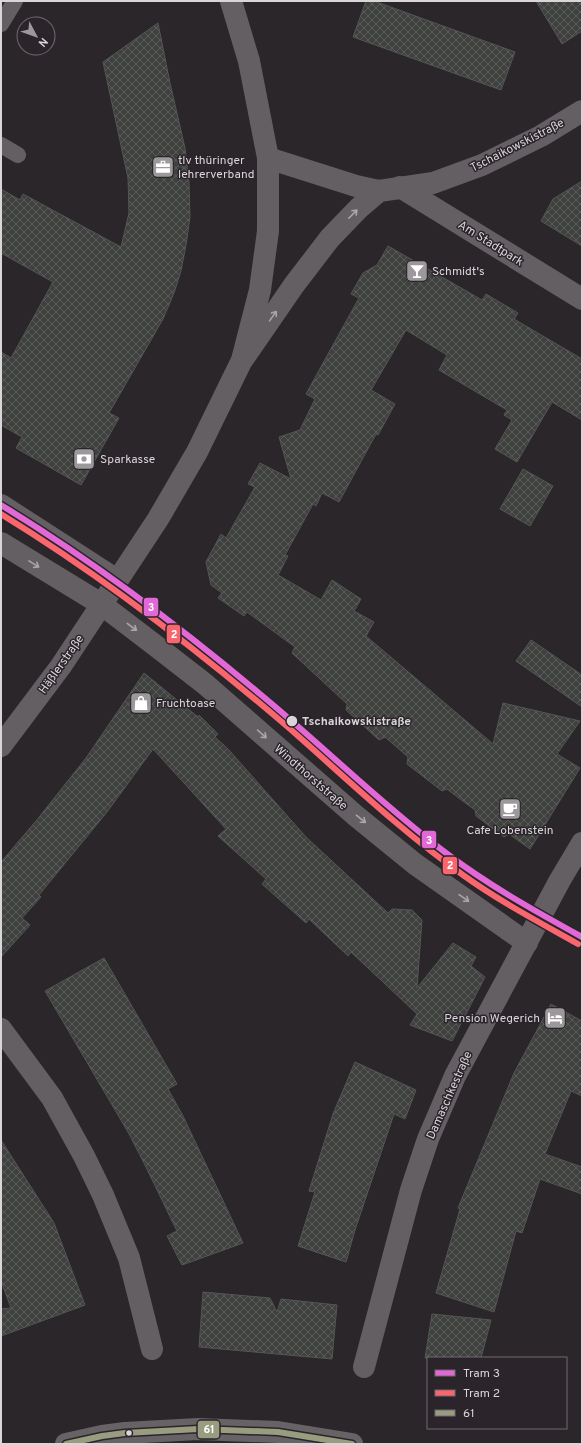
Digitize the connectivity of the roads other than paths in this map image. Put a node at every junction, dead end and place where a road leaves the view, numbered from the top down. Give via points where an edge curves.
1 (15, 1) edge
2 (231, 1) edge
3 (1, 24) edge
4 (582, 111) edge
5 (1, 145) edge
6 (18, 155) dead end
7 (268, 158) junction
8 (390, 189) junction
9 (582, 299) edge
10 (242, 360) junction
11 (1, 505) edge
12 (1, 543) edge
13 (117, 580) junction
14 (101, 604) junction
15 (1, 746) edge
16 (582, 843) edge
17 (527, 943) junction
18 (1, 1029) edge
19 (152, 1349) dead end
20 (364, 1367) dead end
21 (66, 1444) edge
22 (352, 1444) edge

1 - 3 lane
2 - 7 street via 249,61
4 - 8 street, Tschaikowskistraße via 541,136 482,165 433,183
5 - 6 lane
7 - 8 street, Tschaikowskistraße via 356,186
7 - 10 street via 268,231 260,290
8 - 9 street, Am Stadtpark
10 -> 8 street via 330,238 359,208
10 - 13 street via 197,452 158,519
11 - 13 street
12 -> 14 street, Windthorststraße
13 - 14 street, Häßlerstraße
14 - 15 street, Häßlerstraße via 61,666
14 -> 17 street, Windthorststraße via 205,684 415,864
16 - 17 street, Damaschkestraße
17 - 20 street, Damaschkestraße via 456,1076 428,1139 411,1190
18 - 19 street via 52,1098 100,1189 128,1258
21 - 22 main road via 125,1433 198,1429 278,1432

